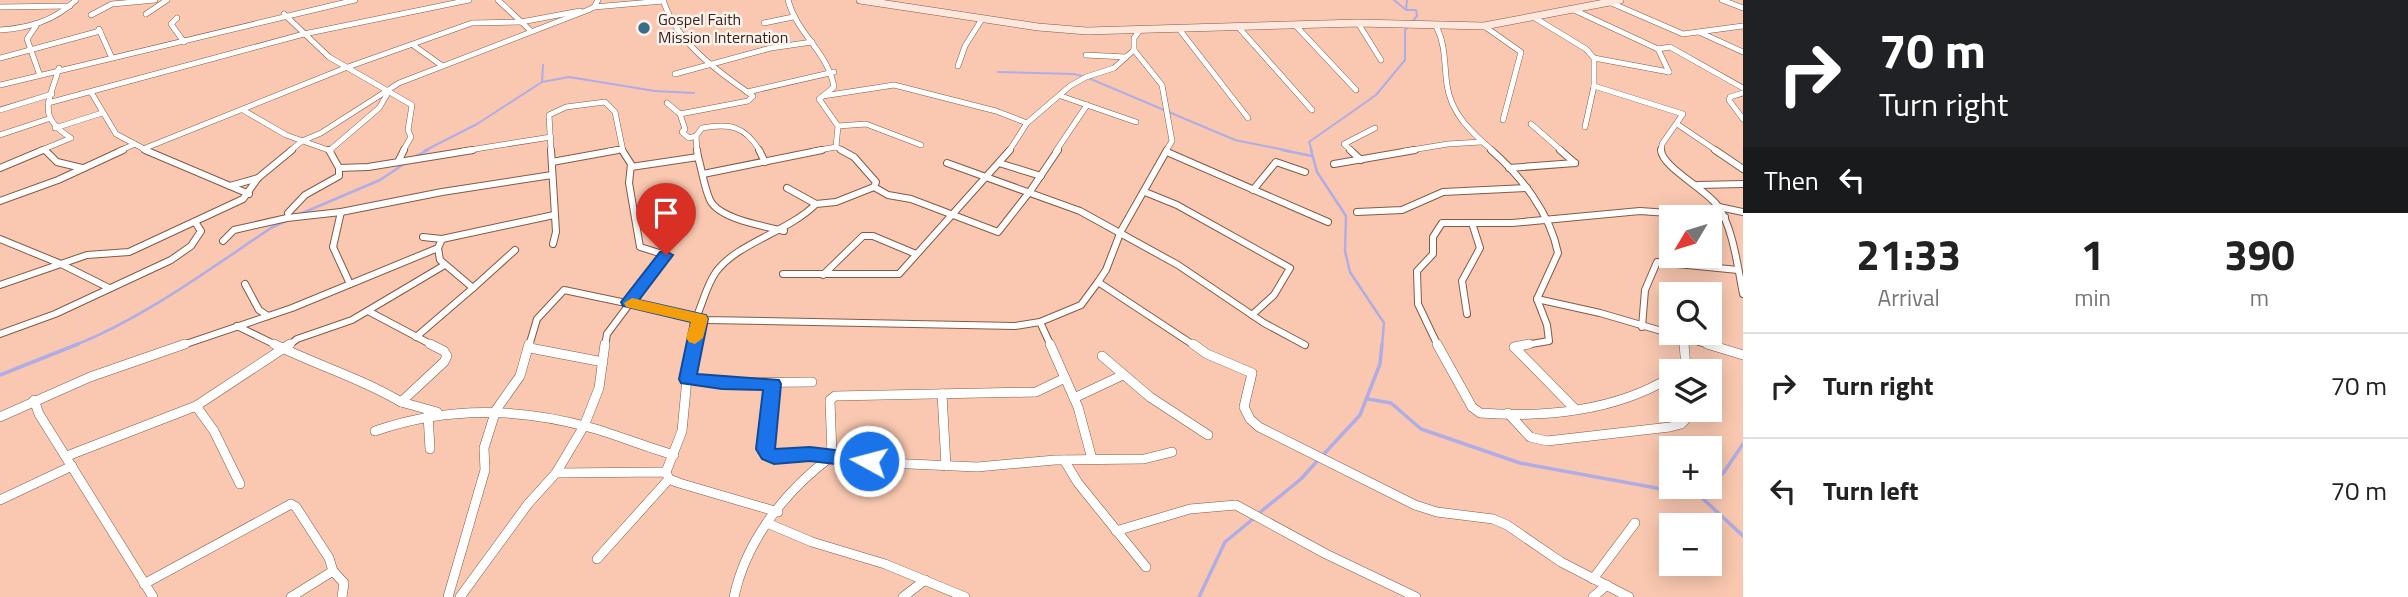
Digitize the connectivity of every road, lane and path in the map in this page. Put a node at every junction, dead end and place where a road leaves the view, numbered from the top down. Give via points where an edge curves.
1 (76, 0) edge
2 (155, 0) edge
3 (167, 0) edge
4 (355, 0) edge
5 (469, 0) edge
6 (498, 0) edge
7 (598, 0) edge
8 (663, 0) edge
9 (788, 0) edge
10 (860, 0) edge
11 (1620, 0) edge
12 (1722, 0) edge
13 (341, 1) edge
14 (1609, 2) junction
15 (71, 6) junction
16 (0, 8) edge
17 (1743, 8) edge
18 (591, 9) junction
19 (1574, 10) junction
20 (146, 14) dead end
21 (284, 14) junction
22 (91, 15) dead end
23 (793, 17) junction
24 (177, 18) dead end
25 (1535, 18) junction
26 (982, 19) junction
27 (521, 22) junction
28 (764, 23) dead end
29 (1358, 23) junction
30 (36, 25) junction
31 (1296, 26) junction
32 (1436, 26) junction
33 (1484, 26) junction
34 (1743, 26) edge
35 (1179, 29) junction
36 (1240, 29) junction
37 (0, 30) edge
38 (1140, 30) junction
39 (531, 31) junction
40 (1699, 32) junction
41 (303, 34) junction
42 (184, 42) junction
43 (812, 42) junction
44 (413, 45) junction
45 (1658, 49) junction
46 (1134, 50) junction
47 (32, 51) junction
48 (1743, 52) edge
49 (1086, 55) dead end
50 (111, 56) junction
51 (1126, 57) junction
52 (0, 58) edge
53 (1594, 58) junction
54 (1381, 60) dead end
55 (441, 65) junction
56 (709, 66) junction
57 (958, 66) dead end
58 (59, 68) junction
59 (345, 68) junction
60 (834, 72) junction
61 (39, 73) junction
62 (675, 74) dead end
63 (0, 85) edge
64 (1594, 86) junction
65 (391, 89) junction
66 (1356, 90) dead end
67 (1743, 91) edge
68 (91, 92) junction
69 (747, 92) junction
70 (52, 94) junction
71 (823, 96) junction
72 (1061, 96) junction
73 (48, 103) junction
74 (667, 103) dead end
75 (1087, 105) junction
76 (0, 110) edge
77 (243, 110) junction
78 (1312, 110) dead end
79 (102, 113) junction
80 (680, 114) junction
81 (1248, 118) dead end
82 (48, 119) junction
83 (1743, 119) edge
84 (1503, 120) dead end
85 (1136, 122) dead end
86 (1027, 123) junction
87 (1531, 124) dead end
88 (1677, 124) junction
89 (838, 126) junction
90 (1585, 127) dead end
91 (55, 128) junction
92 (1375, 128) dead end
93 (0, 135) edge
94 (696, 136) junction
95 (551, 137) junction
96 (302, 141) junction
97 (1481, 142) junction
98 (135, 144) junction
99 (921, 145) dead end
100 (836, 148) junction
101 (143, 149) junction
102 (622, 149) junction
103 (45, 150) junction
104 (330, 150) junction
105 (1167, 152) junction
106 (698, 157) junction
107 (1361, 160) junction
108 (398, 162) junction
109 (552, 162) junction
110 (765, 162) junction
111 (947, 163) dead end
112 (999, 163) junction
113 (1334, 164) dead end
114 (631, 167) junction
115 (1509, 167) junction
116 (0, 168) edge
117 (339, 168) junction
118 (82, 169) junction
119 (1743, 169) edge
120 (1305, 172) dead end
121 (703, 174) junction
122 (552, 175) junction
123 (1041, 176) junction
124 (985, 177) junction
125 (258, 178) junction
126 (1743, 184) edge
127 (1698, 185) junction
128 (230, 186) junction
129 (874, 187) junction
130 (787, 188) dead end
131 (1527, 188) junction
132 (1254, 190) junction
133 (1145, 192) junction
134 (1029, 193) junction
135 (249, 194) junction
136 (0, 201) edge
137 (816, 204) junction
138 (1716, 205) edge
139 (1722, 208) edge
140 (341, 212) junction
141 (1357, 212) dead end
142 (1722, 212) edge
143 (1743, 212) edge
144 (288, 213) dead end
145 (554, 215) junction
146 (951, 217) junction
147 (1725, 217) junction
148 (1546, 220) junction
149 (195, 222) junction
150 (1328, 222) dead end
151 (1472, 223) junction
152 (784, 231) junction
153 (1121, 232) junction
154 (423, 237) dead end
155 (442, 239) junction
156 (3, 241) edge
157 (223, 241) dead end
158 (553, 244) dead end
159 (438, 248) junction
160 (515, 250) dead end
161 (916, 254) junction
162 (61, 264) junction
163 (443, 266) junction
164 (1738, 270) junction
165 (783, 274) dead end
166 (823, 275) junction
167 (1098, 282) junction
168 (245, 284) dead end
169 (350, 284) junction
170 (0, 285) edge
171 (109, 288) junction
172 (473, 288) junction
173 (1743, 294) edge
174 (1536, 299) junction
175 (629, 302) junction
176 (368, 311) junction
177 (1467, 314) dead end
178 (1252, 315) junction
179 (268, 316) junction
180 (698, 318) junction
181 (1040, 323) junction
182 (237, 326) junction
183 (1642, 327) junction
184 (1659, 332) edge
185 (0, 334) edge
186 (416, 337) junction
187 (1305, 345) dead end
188 (1706, 345) edge
189 (286, 348) junction
190 (530, 348) junction
191 (1743, 355) edge
192 (1102, 356) dead end
193 (603, 362) junction
194 (1122, 376) junction
195 (1066, 378) junction
196 (687, 379) junction
197 (812, 382) dead end
198 (772, 384) junction
199 (1659, 384) edge
200 (943, 394) junction
201 (1074, 398) junction
202 (34, 400) junction
203 (401, 402) junction
204 (196, 406) junction
205 (1574, 408) junction
206 (496, 410) junction
207 (438, 412) junction
208 (1508, 413) junction
209 (428, 415) junction
210 (0, 417) edge
211 (1683, 422) edge
212 (584, 425) junction
213 (374, 431) dead end
214 (1208, 435) dead end
215 (430, 449) dead end
216 (1172, 452) dead end
217 (674, 455) junction
218 (67, 456) junction
219 (832, 456) junction
220 (1092, 459) junction
221 (1064, 460) junction
222 (72, 466) junction
223 (946, 466) junction
224 (556, 473) junction
225 (667, 476) junction
226 (240, 484) dead end
227 (0, 500) edge
228 (778, 512) junction
229 (767, 523) junction
230 (1635, 523) dead end
231 (1116, 531) junction
232 (597, 559) dead end
233 (1146, 567) dead end
234 (333, 571) junction
235 (1593, 579) junction
236 (925, 580) junction
237 (144, 584) junction
238 (1607, 585) junction
239 (153, 597) edge
240 (291, 597) edge
241 (342, 597) edge
242 (448, 597) edge
243 (460, 597) edge
244 (734, 597) edge
245 (903, 597) edge
246 (965, 597) edge
247 (1416, 597) edge
248 (1593, 597) edge
249 (1629, 597) edge

1 - 15 street
2 - 22 street via 112,4
3 - 20 street
4 - 13 street
5 - 41 street
6 - 27 street
7 - 18 street
8 - 18 street
8 - 56 street via 668,15
9 - 23 street
10 - 26 main road
11 - 14 main road
12 - 17 street
13 - 21 street
14 - 19 main road
14 - 40 street via 1681,33
15 - 16 street
15 - 30 street
18 - 27 street
18 - 39 street
19 - 25 main road
19 - 45 street
21 - 41 street
21 - 42 street
23 - 28 street
23 - 43 street
24 - 42 street via 171,24
25 - 33 main road
25 - 53 street
26 - 38 main road via 1065,31
26 - 57 street
27 - 39 street
27 - 44 street via 480,21
29 - 31 main road
29 - 32 main road
29 - 54 street
30 - 37 street
30 - 47 street via 27,39
31 - 36 main road
31 - 66 street
32 - 33 main road
32 - 97 street via 1443,43 1452,106
33 - 84 street via 1521,52
34 - 40 street
35 - 36 main road
35 - 38 main road
35 - 81 street
36 - 78 street
38 - 46 street
39 - 55 street
40 - 48 street
41 - 59 street
41 - 68 street
42 - 50 street
43 - 56 street
43 - 60 street
44 - 55 street
44 - 59 street
45 - 53 street via 1669,72
45 - 67 street via 1668,46
46 - 51 street
46 - 105 street via 1162,85 1172,141
47 - 50 street via 99,30
47 - 52 street
47 - 61 street
49 - 51 street
50 - 58 street
51 - 72 street via 1114,68 1070,86
53 - 64 street
55 - 65 street
56 - 62 street
56 - 69 street
58 - 61 street
58 - 70 street
59 - 65 street
59 - 77 street
60 - 69 street
60 - 71 street via 834,87
61 - 63 street
64 - 88 street via 1677,110 1683,114
64 - 90 street
65 - 96 street
65 - 104 street via 380,108
65 - 108 street via 412,105 411,137
67 - 83 street via 1728,100
68 - 73 street
68 - 79 street
69 - 80 street via 753,98
70 - 73 street
70 - 76 street
71 - 86 street via 894,85
71 - 89 street via 819,99
72 - 75 street
72 - 86 street
73 - 82 street
74 - 80 street
75 - 85 street
75 - 123 street
77 - 96 street
77 - 101 street
79 - 91 street
79 - 98 street via 112,130
80 - 94 street via 682,132 689,138
82 - 91 street
82 - 93 street
86 - 112 street
87 - 115 street via 1575,163
88 - 119 street
88 - 127 street via 1662,144 1661,154 1666,164
89 - 99 street via 866,124
89 - 100 street
91 - 103 street via 71,138
92 - 107 street via 1344,144
94 - 106 street
94 - 110 street via 704,127 740,126 751,134
95 - 102 street via 549,115 554,112 578,104 608,104 615,112
95 - 108 street
95 - 109 street
96 - 104 street
96 - 125 street
97 - 107 street
97 - 115 street
98 - 101 street
98 - 118 street
100 - 110 street
100 - 129 street via 862,164 876,182
101 - 128 street
102 - 109 street
102 - 114 street
103 - 116 street
103 - 118 street via 57,162
104 - 117 street
105 - 132 street
105 - 133 street
106 - 114 street
106 - 121 street
107 - 113 street
108 - 117 street
109 - 122 street
110 - 121 street
111 - 124 street
112 - 123 street
112 - 124 street
114 - 175 street via 629,183 640,247 666,255
115 - 131 street
117 - 144 street via 339,176 305,193
118 - 136 street
120 - 132 street via 1276,162
121 - 152 street via 714,206
122 - 140 street
122 - 145 street
123 - 134 street
124 - 134 street
124 - 146 street
125 - 128 street
125 - 135 street
126 - 127 street
127 - 138 street
128 - 135 street
129 - 137 street via 836,202
129 - 146 street
130 - 137 street
131 - 141 street via 1443,192 1402,210
131 - 148 street
132 - 150 street
133 - 153 street
133 - 178 street via 1290,268 1279,289
134 - 146 street via 998,232
134 - 153 street
135 - 149 street
137 - 152 street
139 - 143 street
140 - 157 street via 238,229
140 - 169 street via 333,247
142 - 147 street
145 - 155 street
145 - 158 street
146 - 161 street
147 - 148 street via 1640,211
147 - 164 street
148 - 151 street
148 - 174 street via 1558,255
149 - 162 street via 129,252 98,253
149 - 171 street via 201,231 182,253
151 - 177 street via 1481,249 1462,281
151 - 208 street via 1438,226 1433,254 1417,271 1418,303 1472,407 1480,413
152 - 180 street via 717,269
153 - 167 street
153 - 178 street
154 - 155 street
155 - 159 street
156 - 162 street
159 - 163 street
159 - 169 street
160 - 172 street
161 - 166 street via 899,274
161 - 166 street via 863,236
162 - 170 street
162 - 171 street
163 - 172 street
163 - 176 street
164 - 173 street
164 - 183 street via 1657,262 1645,290
165 - 166 street
167 - 181 street via 1081,305
167 - 235 street via 1207,354 1252,373 1242,401 1248,419 1259,428 1415,505 1507,525
168 - 179 street via 259,310
169 - 179 street
171 - 185 street
172 - 186 street
174 - 183 street
174 - 205 street via 1549,341 1514,349
175 - 180 street
175 - 190 street via 564,290 537,319
175 - 193 street via 607,334
176 - 186 street
176 - 189 street
178 - 187 street
179 - 182 street
180 - 181 street via 979,326
180 - 196 street
181 - 195 street
182 - 189 street
182 - 202 street
183 - 184 street
186 - 203 street via 447,356
188 - 191 street
189 - 203 street
189 - 204 street
190 - 193 street
190 - 206 street via 514,387
192 - 194 street
193 - 212 street
194 - 201 street
194 - 214 street
195 - 200 street via 1036,392
195 - 201 street
196 - 198 street
196 - 217 street via 684,422
197 - 198 street
198 - 219 street via 768,454
199 - 205 street via 1615,404
200 - 219 street via 835,396 830,400
200 - 223 street
201 - 220 street
202 - 210 street
202 - 218 street
203 - 207 street
204 - 218 street
204 - 226 street
205 - 208 street
206 - 207 street
206 - 212 street
206 - 242 street via 484,447 485,470
207 - 209 street
208 - 211 street via 1530,437 1547,441
209 - 213 street
209 - 215 street
212 - 217 street
212 - 224 street
216 - 220 street via 1144,459
217 - 225 street
218 - 222 street
219 - 223 street
219 - 228 street via 809,474
220 - 221 street
221 - 223 street
221 - 231 street
222 - 227 street
222 - 237 street
224 - 225 street
224 - 243 street
225 - 228 street
225 - 232 street
228 - 229 street
229 - 236 street
229 - 244 street via 745,563
230 - 235 street
231 - 233 street
231 - 247 street via 1190,509 1236,505
234 - 237 street via 329,558 291,504
234 - 240 street
234 - 241 street via 344,583
235 - 238 street
236 - 245 street
236 - 246 street
237 - 239 street
238 - 248 street
238 - 249 street

